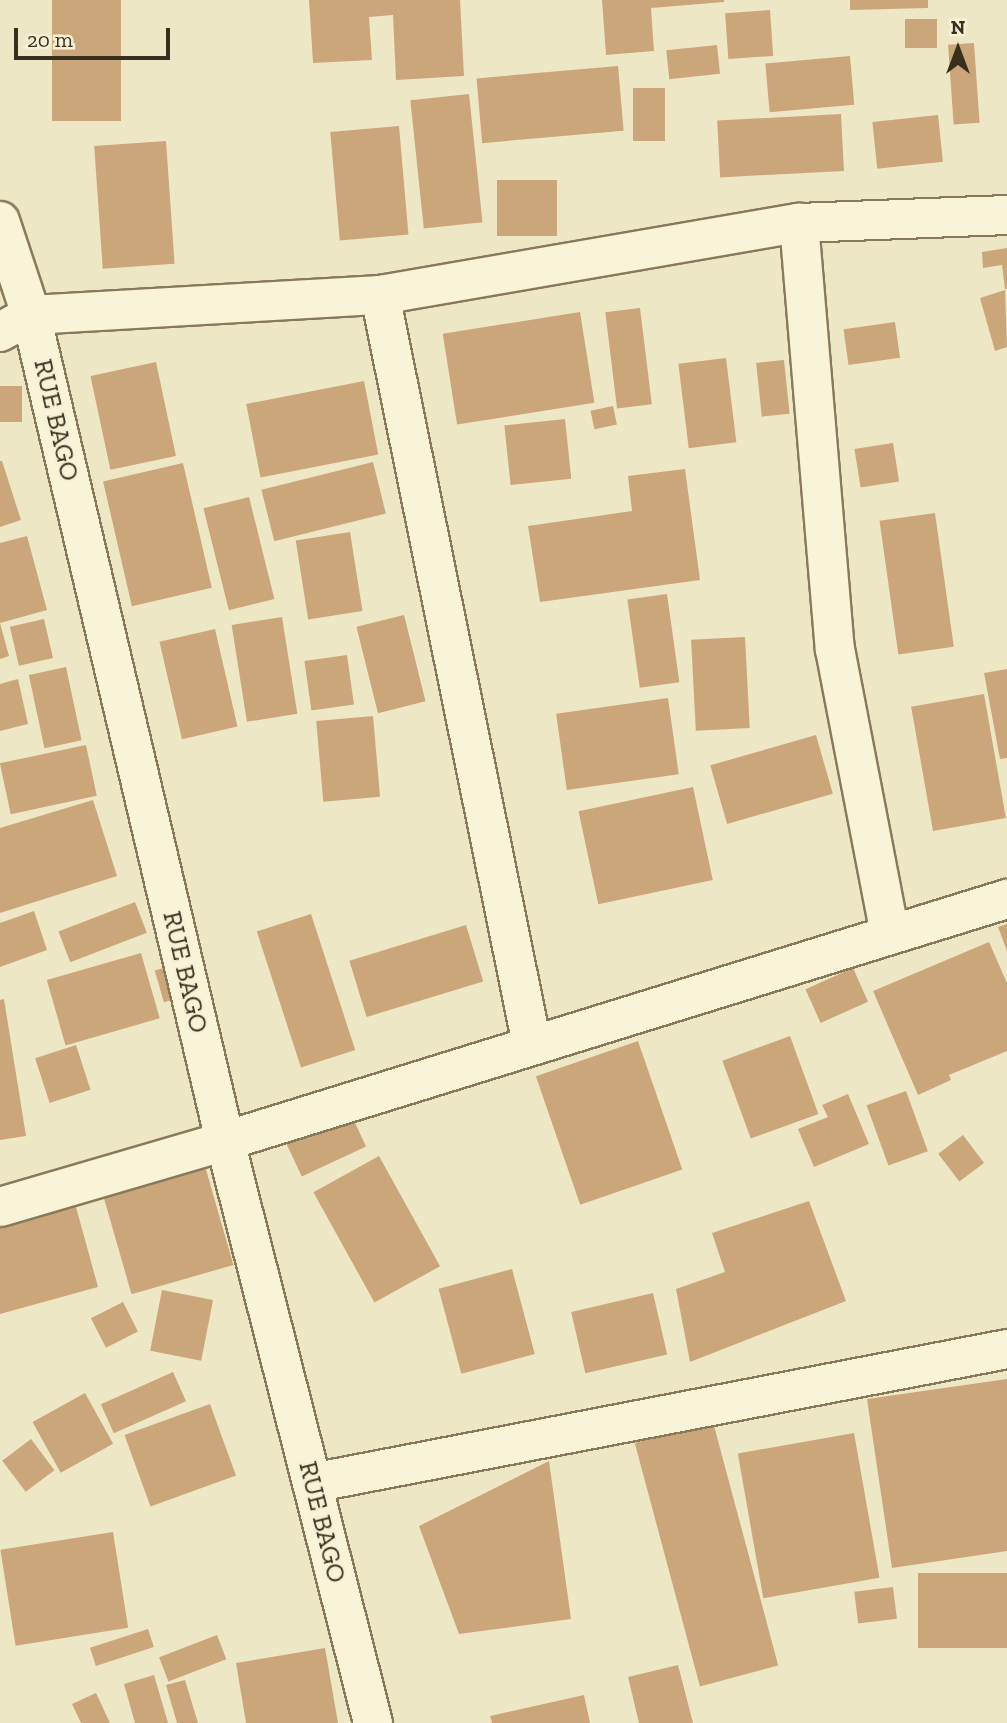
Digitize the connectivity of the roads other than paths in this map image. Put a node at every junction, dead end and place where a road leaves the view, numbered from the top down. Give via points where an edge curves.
1 (1007, 215) edge
2 (0, 221) edge
3 (799, 223) junction
4 (380, 295) junction
5 (15, 323) edge
6 (1007, 899) edge
7 (890, 933) junction
8 (532, 1045) junction
9 (225, 1141) junction
10 (0, 1207) edge
11 (1007, 1349) edge
12 (312, 1483) junction
13 (373, 1723) edge

1 - 3 street
2 - 5 street, RUE BAGO
3 - 4 street
3 - 7 street via 835,649
4 - 5 street
4 - 8 street
5 - 9 street, RUE BAGO
6 - 7 street
7 - 8 street
8 - 9 street
9 - 10 street
9 - 12 street, RUE BAGO
11 - 12 street
12 - 13 street, RUE BAGO

